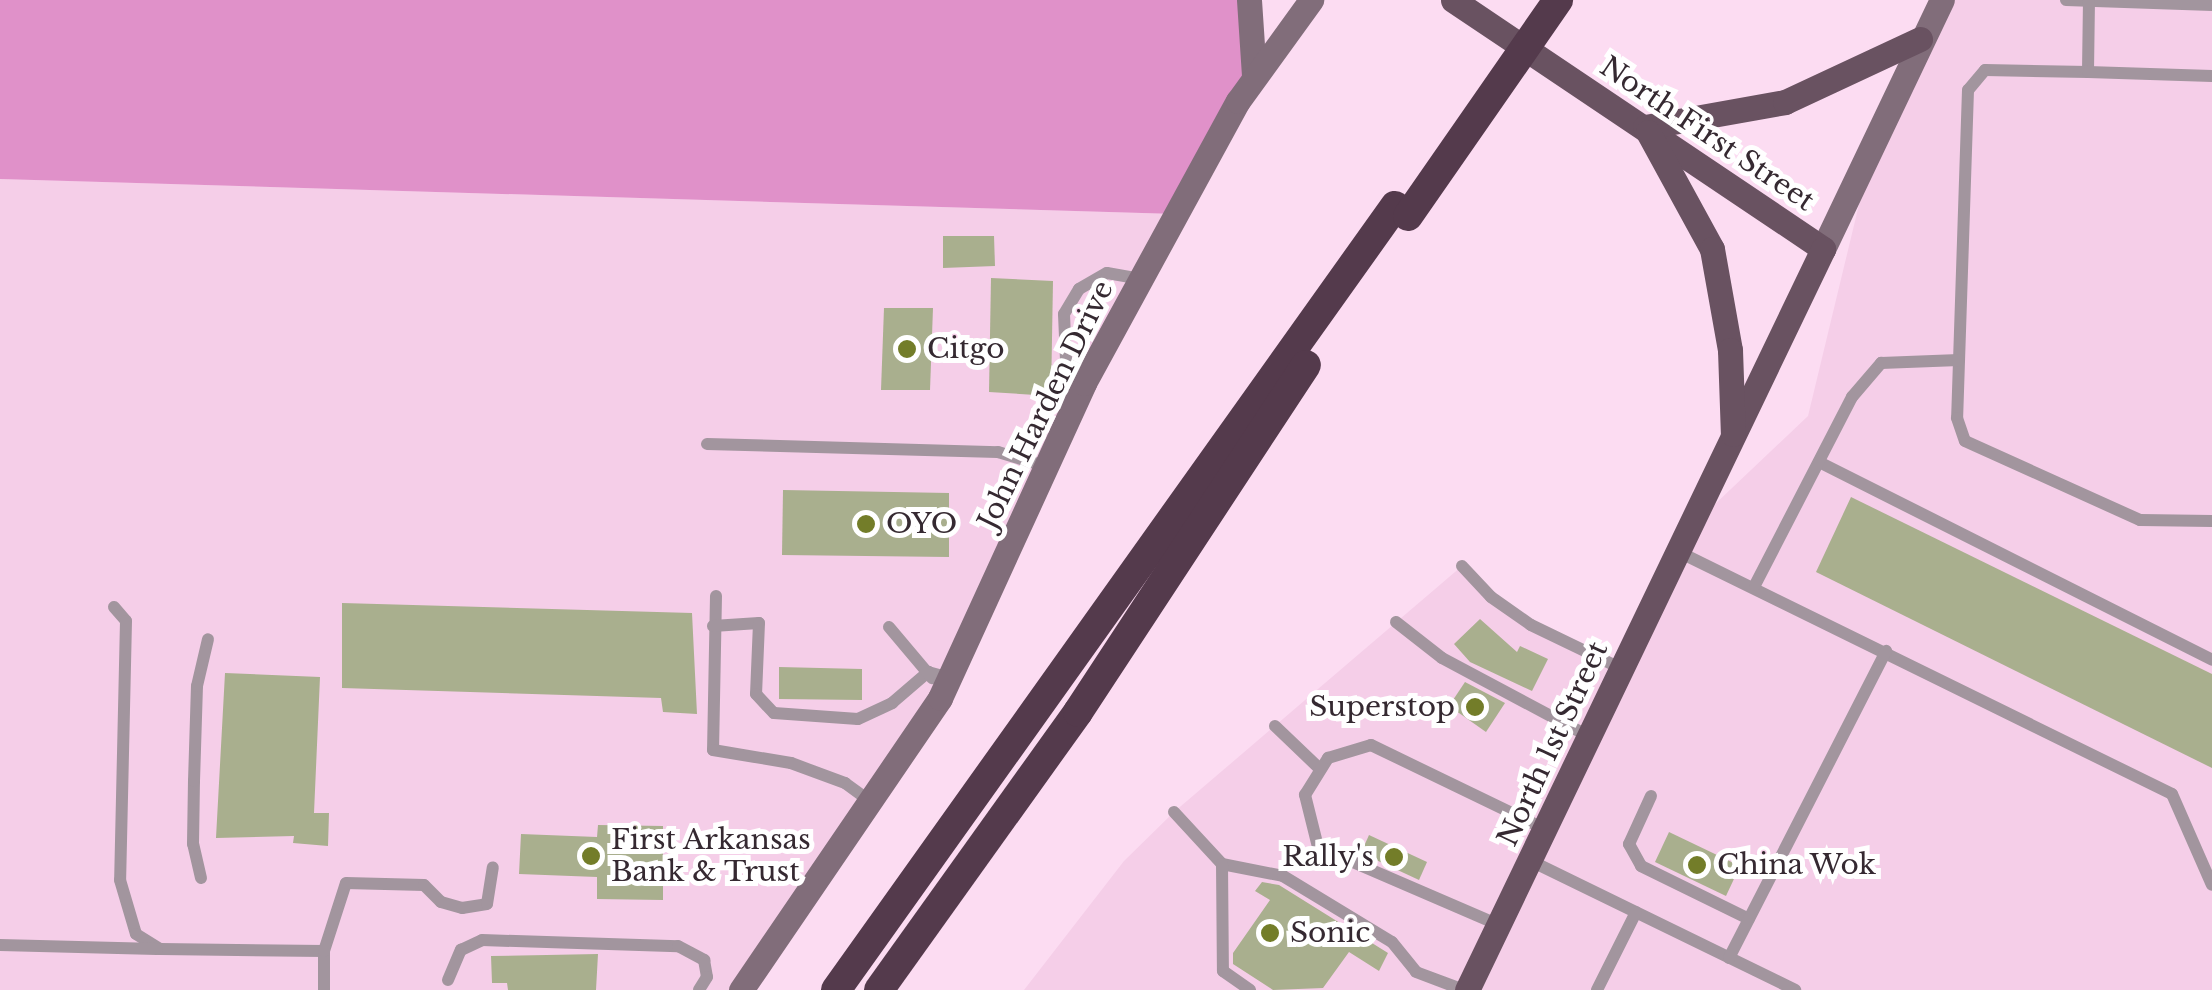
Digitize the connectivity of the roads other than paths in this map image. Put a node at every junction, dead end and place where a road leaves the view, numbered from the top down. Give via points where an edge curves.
1 (1249, 0) edge
2 (1312, 0) edge
3 (1453, 0) edge
4 (1536, 0) edge
5 (1558, 0) edge
6 (1942, 0) edge
7 (2066, 0) edge
8 (2090, 0) edge
9 (2212, 5) edge
10 (1474, 10) edge
11 (1920, 39) junction
12 (2088, 72) junction
13 (1254, 76) junction
14 (2212, 76) edge
15 (1645, 127) junction
16 (1402, 211) junction
17 (1824, 249) junction
18 (1140, 279) junction
19 (1959, 360) junction
20 (1084, 383) junction
21 (1733, 440) junction
22 (707, 444) dead end
23 (1819, 462) junction
24 (1048, 467) junction
25 (2212, 521) edge
26 (1693, 525) joint
27 (1680, 552) junction
28 (1462, 566) dead end
29 (1754, 586) junction
30 (716, 596) dead end
31 (114, 606) dead end
32 (1396, 622) dead end
33 (713, 626) junction
34 (889, 627) dead end
35 (208, 639) dead end
36 (1886, 651) junction
37 (2212, 660) edge
38 (1622, 669) junction
39 (938, 683) junction
40 (1275, 726) dead end
41 (1590, 737) junction
42 (1320, 769) junction
43 (1651, 796) dead end
44 (872, 803) junction
45 (1174, 812) dead end
46 (1547, 830) junction
47 (1531, 861) junction
48 (1222, 864) junction
49 (493, 867) dead end
50 (200, 878) dead end
51 (2212, 885) edge
52 (1636, 912) junction
53 (1749, 919) junction
54 (1499, 925) junction
55 (0, 945) edge
56 (160, 949) junction
57 (324, 951) junction
58 (1728, 958) junction
59 (448, 980) dead end
60 (324, 990) edge
61 (698, 990) edge
62 (742, 990) edge
63 (836, 990) edge
64 (879, 990) edge
65 (1250, 990) edge
66 (1466, 990) edge
67 (1597, 990) edge
68 (1795, 990) edge

1 - 13 main road
2 - 13 main road, John Harden Drive
3 - 10 main road, North First Street
4 - 16 highway
5 - 16 highway, bridge
6 - 11 main road
7 - 8 lane
8 - 9 lane
8 - 12 lane
10 - 15 main road, North First Street
11 - 15 main road via 1784,102
11 - 17 main road
12 - 14 lane
12 - 19 lane via 1985,70 1968,90
13 - 18 main road, John Harden Drive
15 - 17 main road, North First Street
15 - 21 main road via 1712,249 1730,350
16 - 63 highway
16 - 64 highway via 1078,712
17 - 21 main road, North First Street
18 - 20 main road, John Harden Drive
18 - 20 lane via 1107,273 1079,289 1064,314 1066,360
19 - 23 lane via 1881,364 1852,397
19 - 25 lane via 1957,418 1965,441 2140,520
20 - 24 main road, John Harden Drive
21 - 26 main road, North First Street
22 - 24 lane via 998,452
23 - 29 lane
23 - 37 lane
24 - 39 main road, John Harden Drive
26 - 27 main road, North 1st Street
27 - 29 lane
27 - 38 main road, North 1st Street
28 - 38 lane via 1531,625
29 - 36 lane
30 - 33 lane
31 - 56 lane via 126,621 121,901 136,934
32 - 41 lane via 1506,696
33 - 39 lane via 759,624 756,694 774,713 858,719
33 - 44 lane via 714,750 791,763 845,783
34 - 39 lane
35 - 50 lane via 197,686 192,844
36 - 51 lane via 2172,794
36 - 53 lane
38 - 41 main road, North 1st Street
39 - 44 main road, John Harden Drive
40 - 42 lane
41 - 46 main road, North 1st Street
42 - 46 lane via 1328,758 1371,745 1390,750
42 - 54 lane via 1305,795 1318,847
43 - 53 lane via 1629,844 1641,866
44 - 62 main road, John Harden Drive
45 - 48 lane
46 - 47 main road, North 1st Street
47 - 52 lane
47 - 54 main road, North 1st Street
48 - 65 lane via 1223,971
48 - 66 lane via 1284,876 1392,942 1416,972
49 - 57 lane via 488,904 441,902 424,885 346,882
52 - 58 lane
52 - 67 lane
53 - 58 lane
54 - 66 main road, North 1st Street
55 - 56 lane
56 - 57 lane
57 - 60 lane
58 - 68 lane
59 - 61 lane via 461,950 482,940 678,946 704,960 707,978

